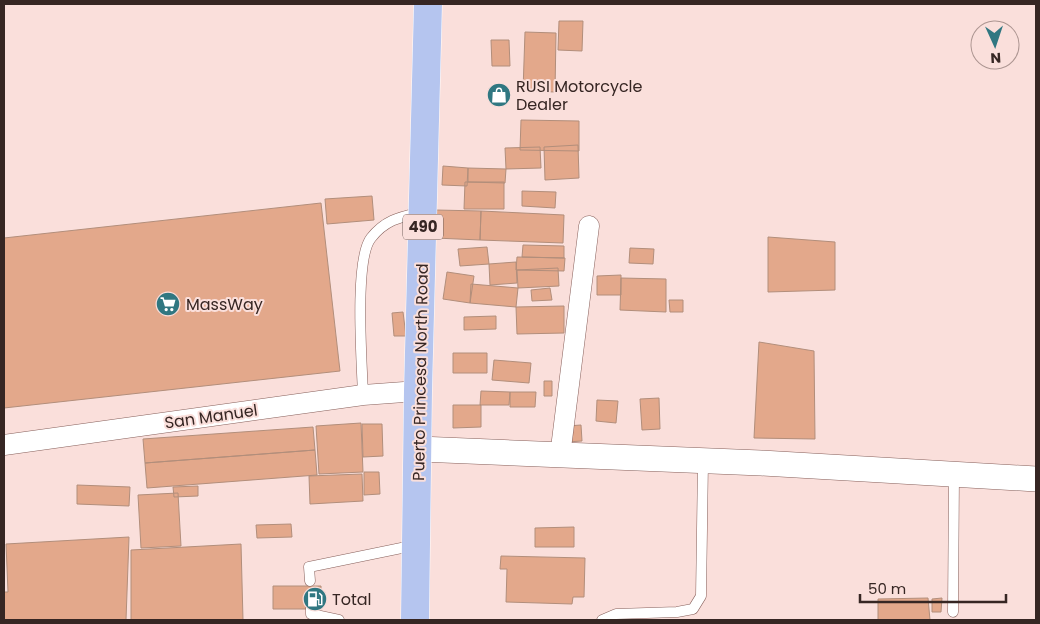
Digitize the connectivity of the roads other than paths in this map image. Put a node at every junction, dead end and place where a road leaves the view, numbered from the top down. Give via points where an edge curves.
1 (428, 4) edge
2 (424, 211) junction
3 (589, 226) dead end
4 (418, 391) junction
5 (363, 395) junction
6 (4, 444) edge
7 (418, 449) junction
8 (560, 456) junction
9 (704, 461) junction
10 (954, 475) junction
11 (1036, 479) edge
12 (416, 544) junction
13 (310, 581) dead end
14 (310, 606) dead end
15 (954, 612) dead end
16 (339, 620) edge
17 (415, 620) edge
18 (602, 620) edge

1 - 2 main road, Puerto Princesa North Road / 490
2 - 4 main road, Puerto Princesa North Road / 490
2 - 5 lane via 392,219 369,239 362,264 360,291
3 - 8 street
4 - 5 street, San Manuel
4 - 7 main road, Puerto Princesa North Road / 490
5 - 6 street, San Manuel
7 - 8 street
7 - 12 main road, Puerto Princesa North Road / 490
8 - 9 street
9 - 10 street
9 - 18 lane via 701,596 693,609 616,614
10 - 11 street
10 - 15 lane
12 - 13 lane via 310,568
12 - 17 main road, Puerto Princesa North Road / 490
14 - 16 lane via 311,614

